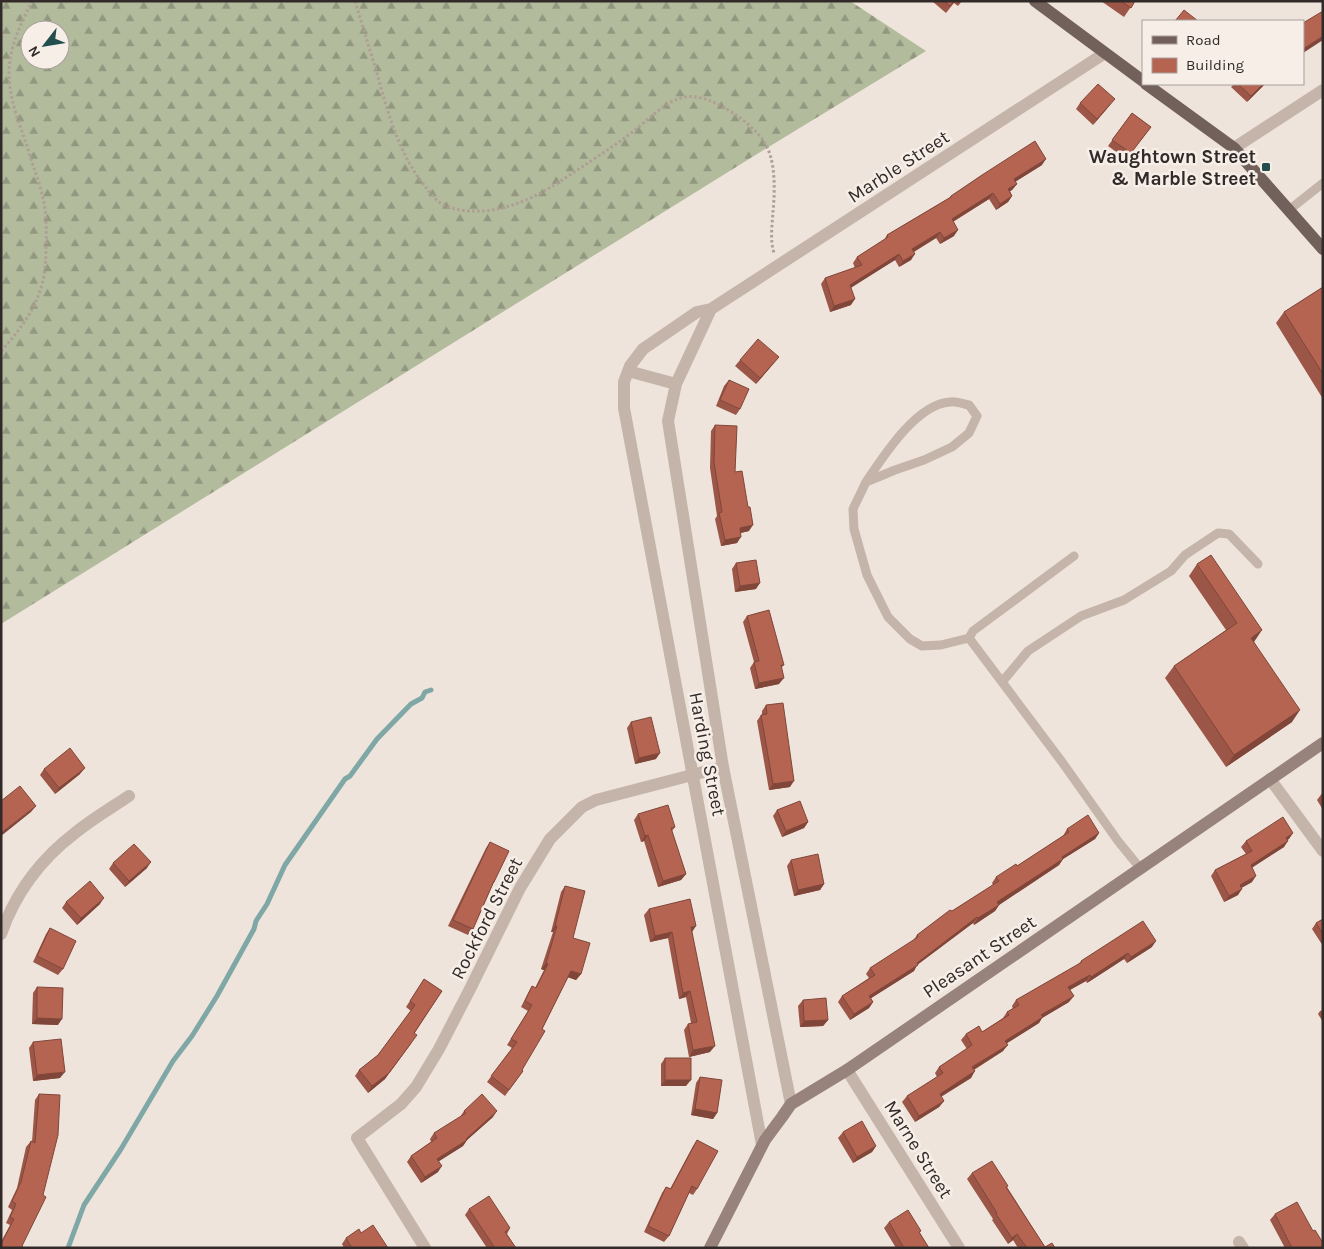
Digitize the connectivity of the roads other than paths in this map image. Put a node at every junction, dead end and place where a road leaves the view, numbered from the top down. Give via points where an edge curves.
1 (1035, 1) edge
2 (1105, 53) junction
3 (1142, 80) edge
4 (1147, 85) edge
5 (1323, 90) edge
6 (1234, 148) junction
7 (1323, 183) edge
8 (1288, 210) junction
9 (1323, 249) edge
10 (711, 309) junction
11 (628, 371) junction
12 (676, 384) junction
13 (866, 482) junction
14 (1074, 556) dead end
15 (1258, 564) dead end
16 (968, 638) junction
17 (1002, 682) junction
18 (1323, 743) edge
19 (723, 766) junction
20 (693, 774) junction
21 (1270, 779) junction
22 (129, 796) dead end
23 (1323, 851) edge
24 (1140, 868) junction
25 (1, 934) edge
26 (847, 1070) junction
27 (791, 1104) junction
28 (762, 1145) junction
29 (425, 1248) edge
30 (710, 1248) edge
31 (959, 1248) edge

1 - 2 main road
2 - 3 main road
2 - 10 street, Marble Street
4 - 6 main road
5 - 6 street
6 - 8 main road
7 - 8 lane
8 - 9 main road
10 - 11 street, Marble Street via 697,312 643,349
10 - 12 street
11 - 12 street
11 - 20 street, Harding Street via 624,382 624,408
12 - 19 street, Harding Street via 668,420
13 - 13 lane via 952,447 969,432 977,416 969,405 950,402 932,407 911,423
13 - 16 lane via 853,509 854,529 867,575 888,617 922,646
14 - 16 lane
15 - 17 lane via 1229,534 1218,533 1186,555 1171,571 1124,600 1081,616 1028,651
16 - 17 lane
17 - 24 lane
18 - 21 street, Pleasant Street
19 - 20 street, Rockford Street
19 - 27 street, Harding Street
20 - 28 street, Harding Street
20 - 29 street, Rockford Street via 596,800 582,807 550,839 520,888 416,1088 401,1104 356,1138
21 - 23 street
21 - 24 street, Pleasant Street
22 - 25 street via 75,832 53,852 16,900
24 - 26 street, Pleasant Street
26 - 27 street, Pleasant Street
26 - 31 street, Marne Street
27 - 28 street, Pleasant Street
28 - 30 street, Pleasant Street

